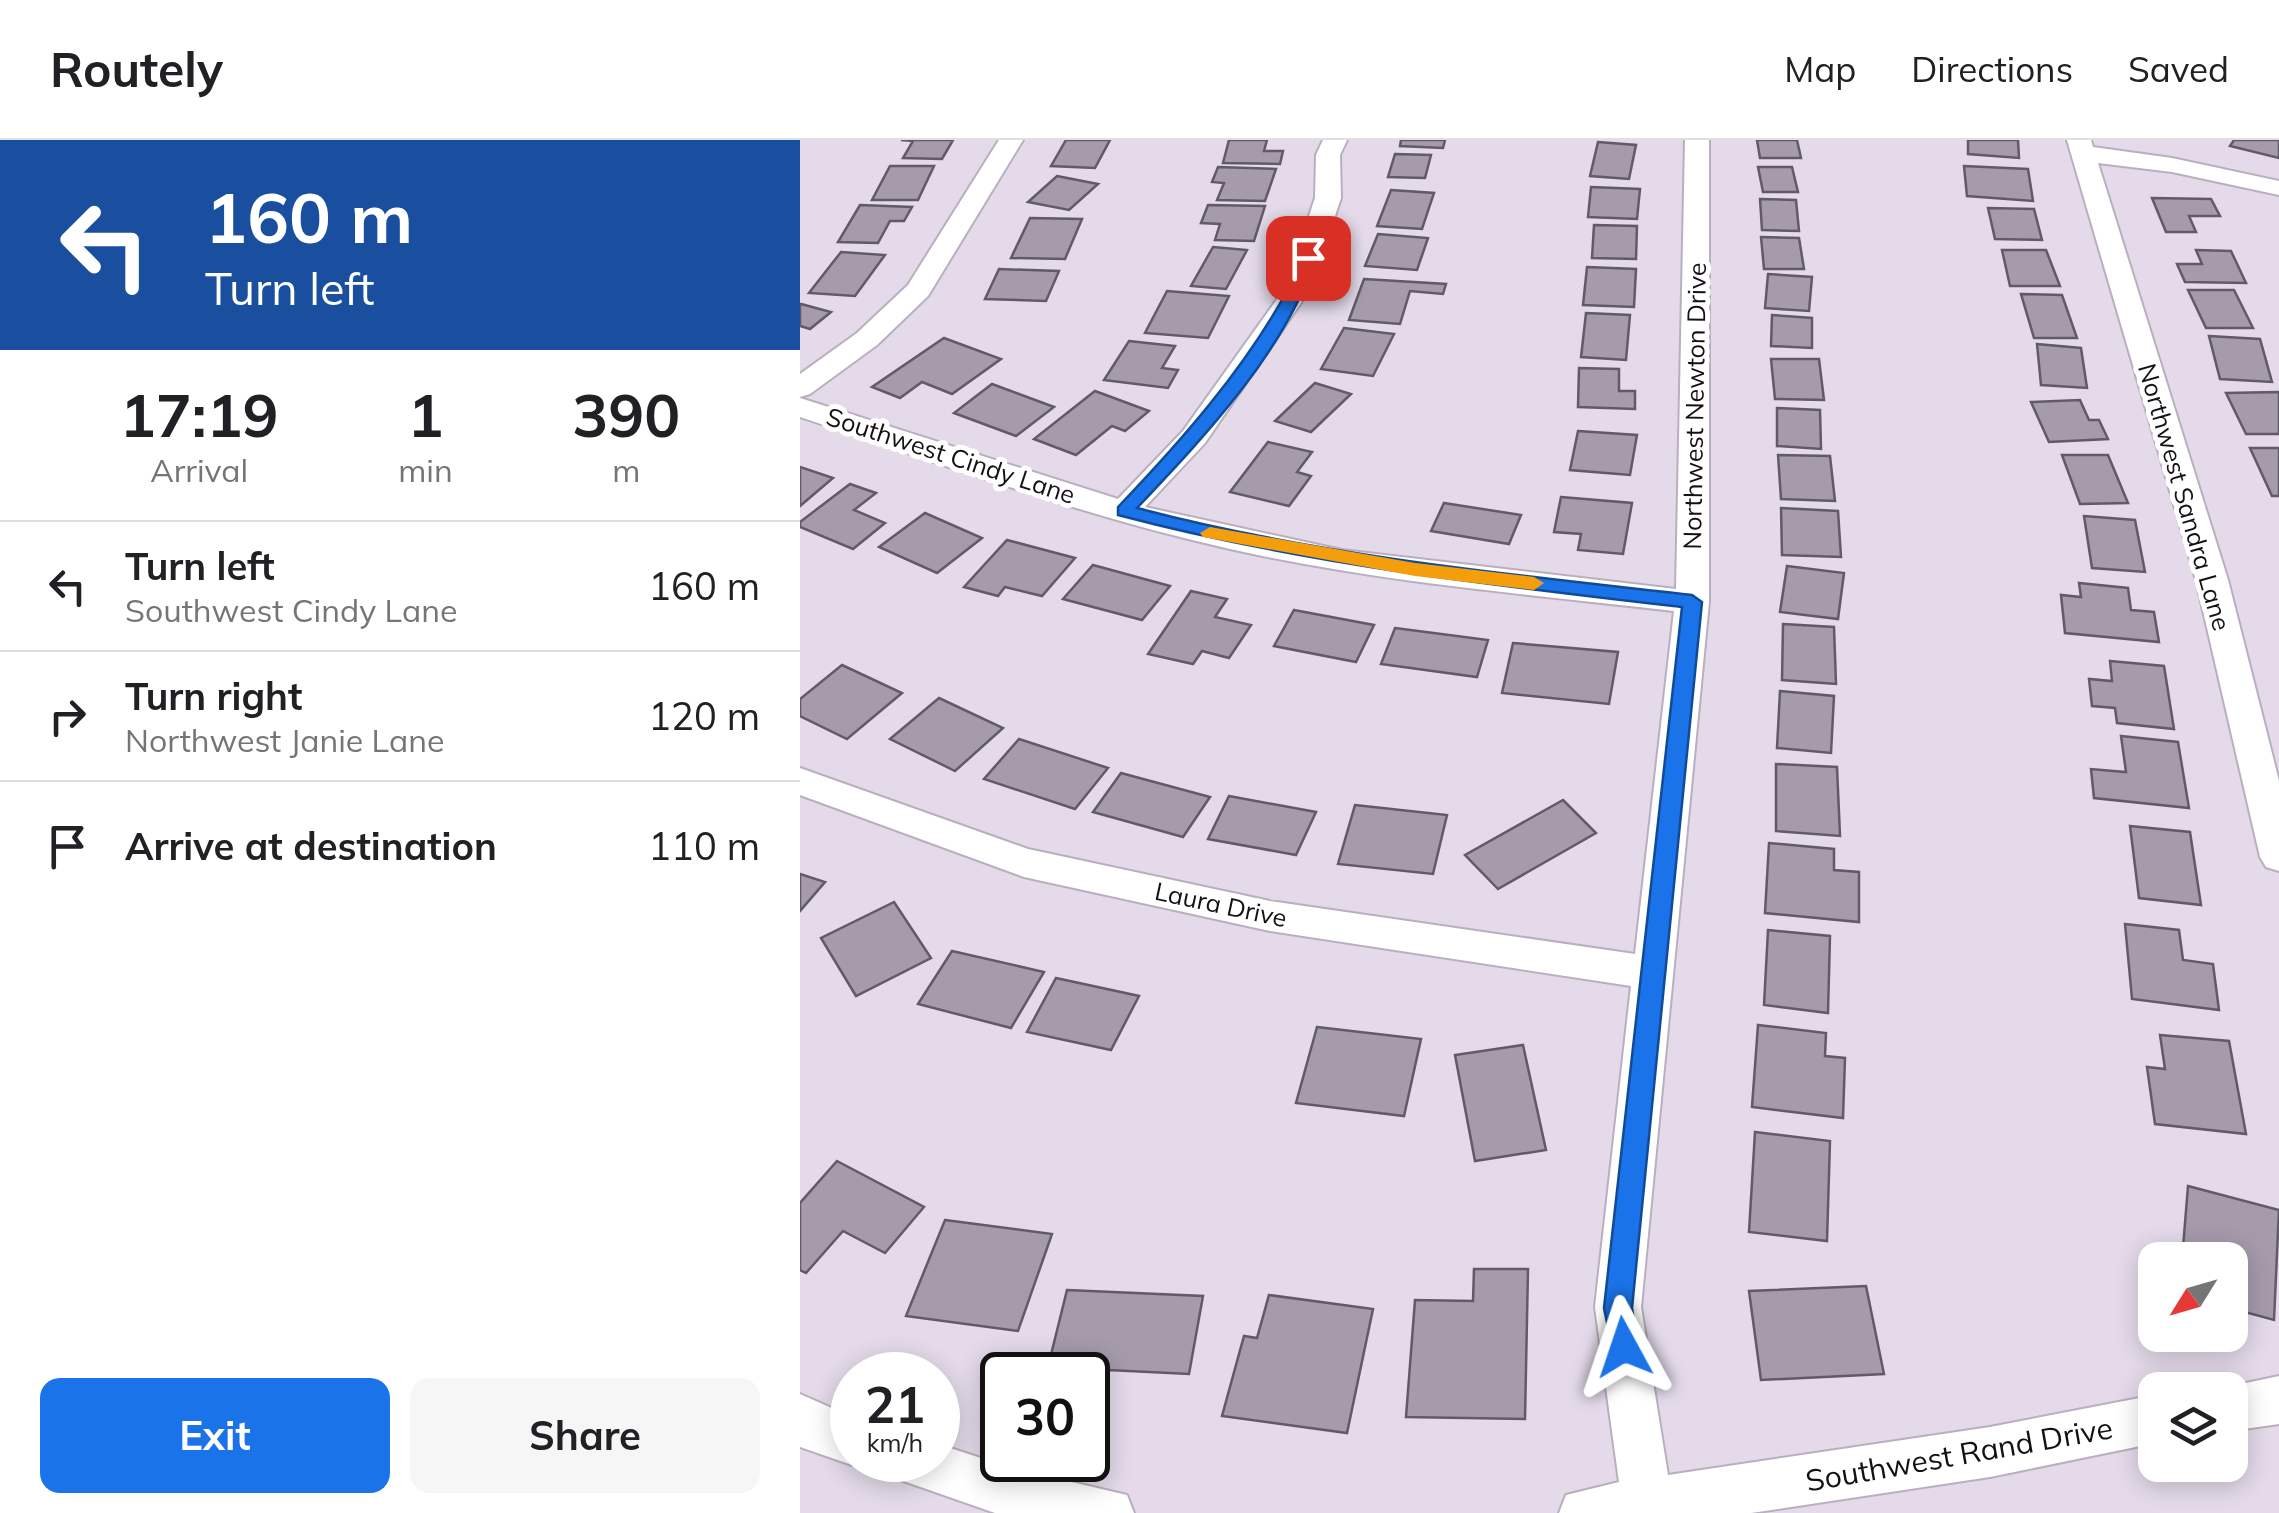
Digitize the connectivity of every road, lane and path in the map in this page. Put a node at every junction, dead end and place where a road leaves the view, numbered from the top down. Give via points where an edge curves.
1 (1010, 140) edge
2 (1335, 140) edge
3 (1697, 140) edge
4 (2080, 147) edge
5 (2279, 188) edge
6 (800, 388) edge
7 (800, 408) edge
8 (1124, 511) junction
9 (1692, 602) junction
10 (800, 781) edge
11 (2279, 857) edge
12 (1655, 973) junction
13 (2279, 1400) edge
14 (2248, 1404) edge
15 (800, 1418) edge
16 (2138, 1423) edge
17 (830, 1434) edge
18 (960, 1476) edge
19 (1647, 1505) junction
20 (1109, 1513) edge
21 (1584, 1513) edge

1 - 6 street via 918,290 867,340
2 - 8 street via 1328,155 1328,198 1298,288 1194,437
3 - 9 street, Northwest Newton Drive
4 - 5 street
4 - 11 street, Northwest Sandra Lane via 2212,580
7 - 8 street, Southwest Cindy Lane
8 - 9 street, Southwest Cindy Lane via 1230,538 1415,570
9 - 12 street, Northwest Newton Drive
10 - 12 street, Laura Drive via 1024,863 1270,916
12 - 19 street, Northwest Newton Drive via 1618,1308
13 - 14 street
15 - 17 street
16 - 19 street, Southwest Rand Drive
18 - 20 street
19 - 21 street, Southwest Rand Drive

